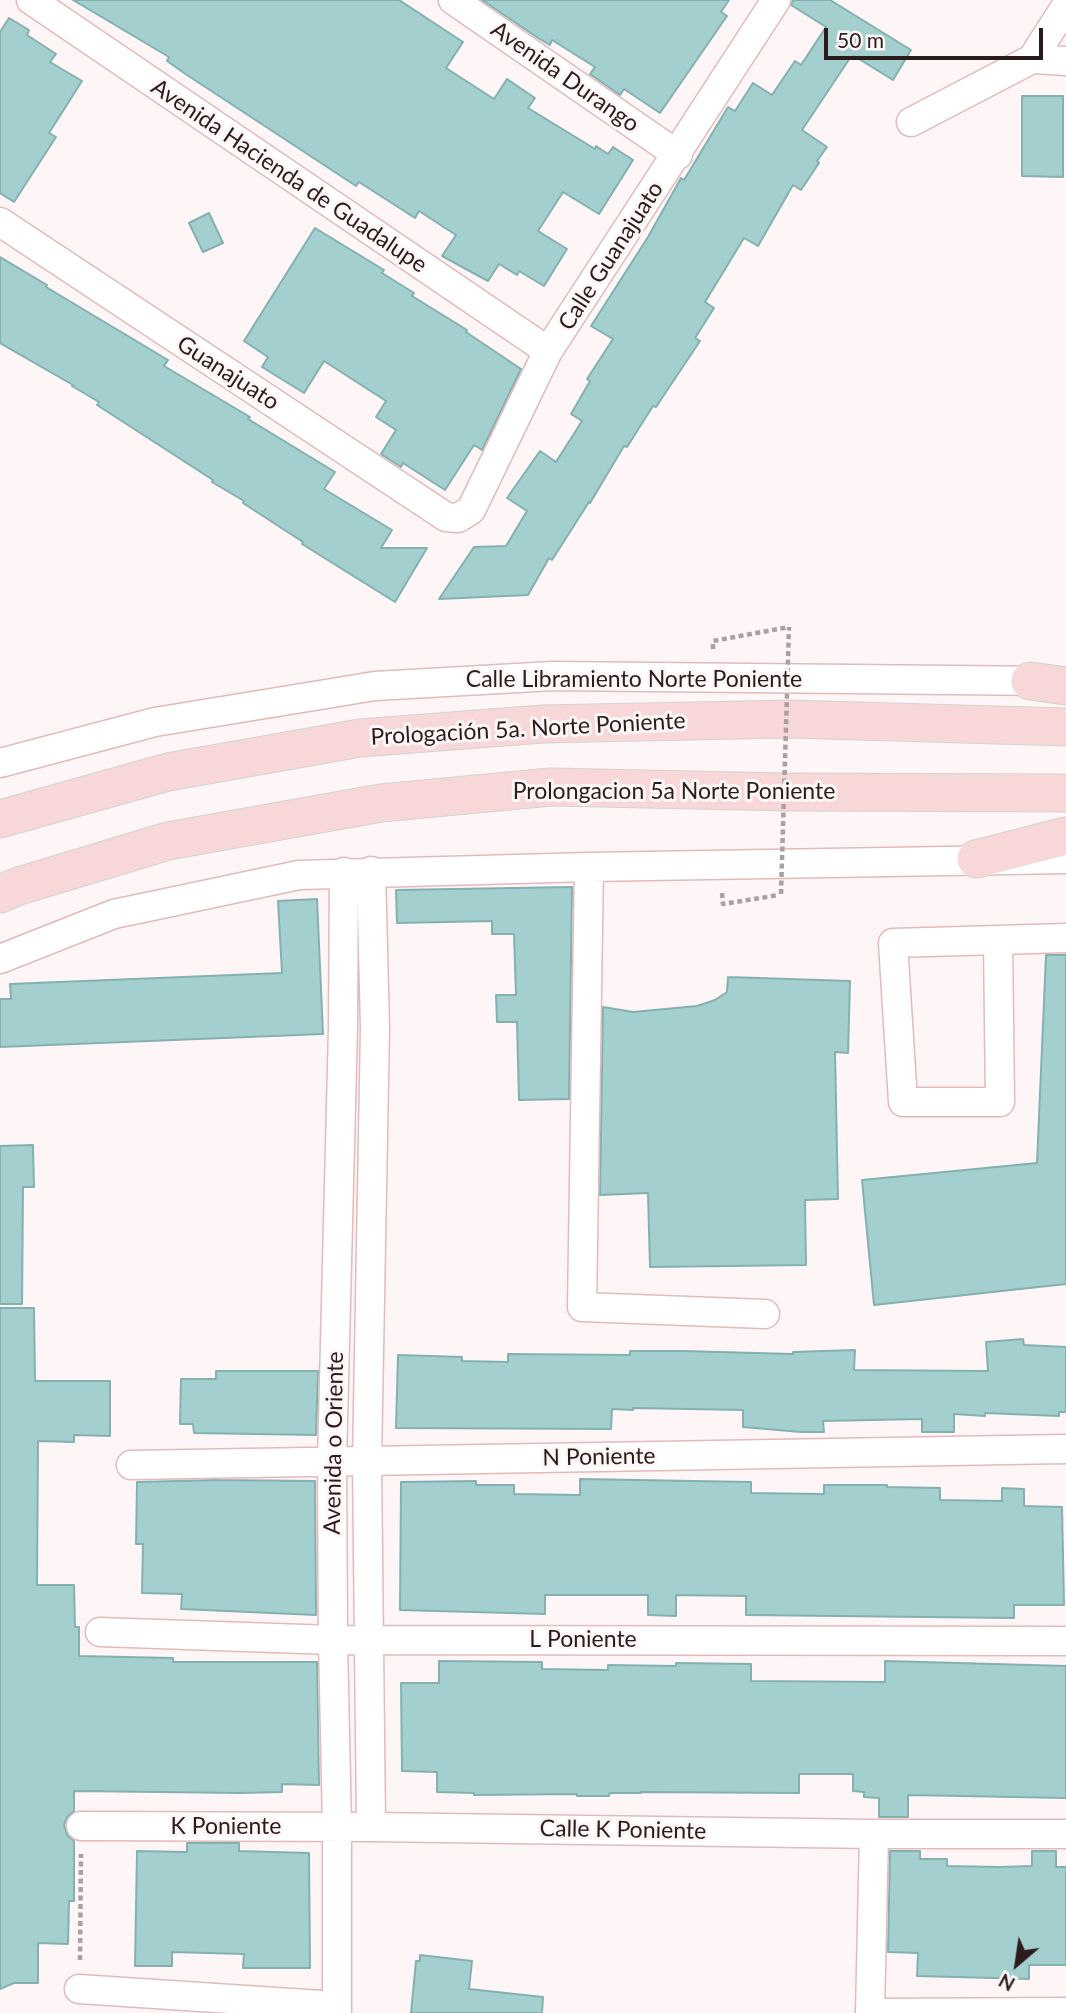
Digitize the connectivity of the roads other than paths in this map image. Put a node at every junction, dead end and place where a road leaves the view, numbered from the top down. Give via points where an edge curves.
1 (31, 0) edge
2 (453, 0) edge
3 (776, 0) edge
4 (1066, 6) edge
5 (1032, 59) junction
6 (1066, 61) edge
7 (911, 122) dead end
8 (678, 155) junction
9 (0, 222) edge
10 (548, 351) junction
11 (458, 518) joint
12 (1030, 681) joint
13 (1066, 683) edge
14 (1055, 724) edge
15 (0, 763) edge
16 (1007, 793) junction
17 (1066, 793) edge
18 (1066, 807) edge
19 (0, 819) edge
20 (1066, 836) edge
21 (976, 859) junction
22 (1066, 859) edge
23 (589, 867) junction
24 (358, 872) junction
25 (0, 894) edge
26 (1066, 938) edge
27 (998, 940) junction
28 (0, 959) edge
29 (765, 1314) dead end
30 (1066, 1449) edge
31 (332, 1461) junction
32 (367, 1461) junction
33 (131, 1465) dead end
34 (100, 1632) dead end
35 (333, 1640) junction
36 (368, 1640) junction
37 (1066, 1641) edge
38 (81, 1826) road end
39 (371, 1827) junction
40 (337, 1828) junction
41 (874, 1834) junction
42 (1066, 1834) edge
43 (79, 1989) road end
44 (337, 2010) edge
45 (1066, 2011) edge
46 (870, 2013) edge

1 - 10 street, Avenida Hacienda de Guadalupe
2 - 8 street, Avenida Durango
3 - 8 street, Calle Guanajuato
4 - 5 street
5 - 6 street
5 - 7 street
8 - 10 street, Calle Guanajuato
9 - 11 street, Guanajuato via 446,517
10 - 11 street, Calle Guanajuato via 471,510
12 - 13 main road
12 - 15 street, Calle Libramiento Norte Poniente via 553,676 375,686 155,722
14 - 19 main road, Prologación 5a. Norte Poniente via 789,719 543,724 360,738 168,772
16 - 17 main road, Prolongacion 5a Norte Poniente
16 - 18 main road
16 - 25 main road, Prolongacion 5a Norte Poniente via 551,787 381,803 168,841
20 - 21 main road
21 - 22 street
21 - 23 street
23 - 24 street
23 - 29 street via 582,1307
24 - 28 street via 299,875 114,914
24 - 31 street, Avenida o Oriente via 343,1027
24 - 32 street, Avenida o Oriente via 375,1027
26 - 27 street
27 - 27 street via 893,943 903,1102 1000,1102
30 - 32 street, N Poniente
31 - 32 street, N Poniente
31 - 33 street, N Poniente
31 - 35 street, Avenida o Oriente
32 - 36 street, Avenida o Oriente
34 - 35 street, L Poniente
35 - 36 street, L Poniente
35 - 40 street, Avenida o Oriente
36 - 37 street, L Poniente
36 - 39 street, Avenida o Oriente
38 - 40 street, K Poniente
39 - 40 street, K Poniente
39 - 41 street, Calle K Poniente
40 - 44 street, Avenida o Oriente
41 - 42 street, Calle K Poniente
41 - 46 street
43 - 44 street
45 - 46 street

